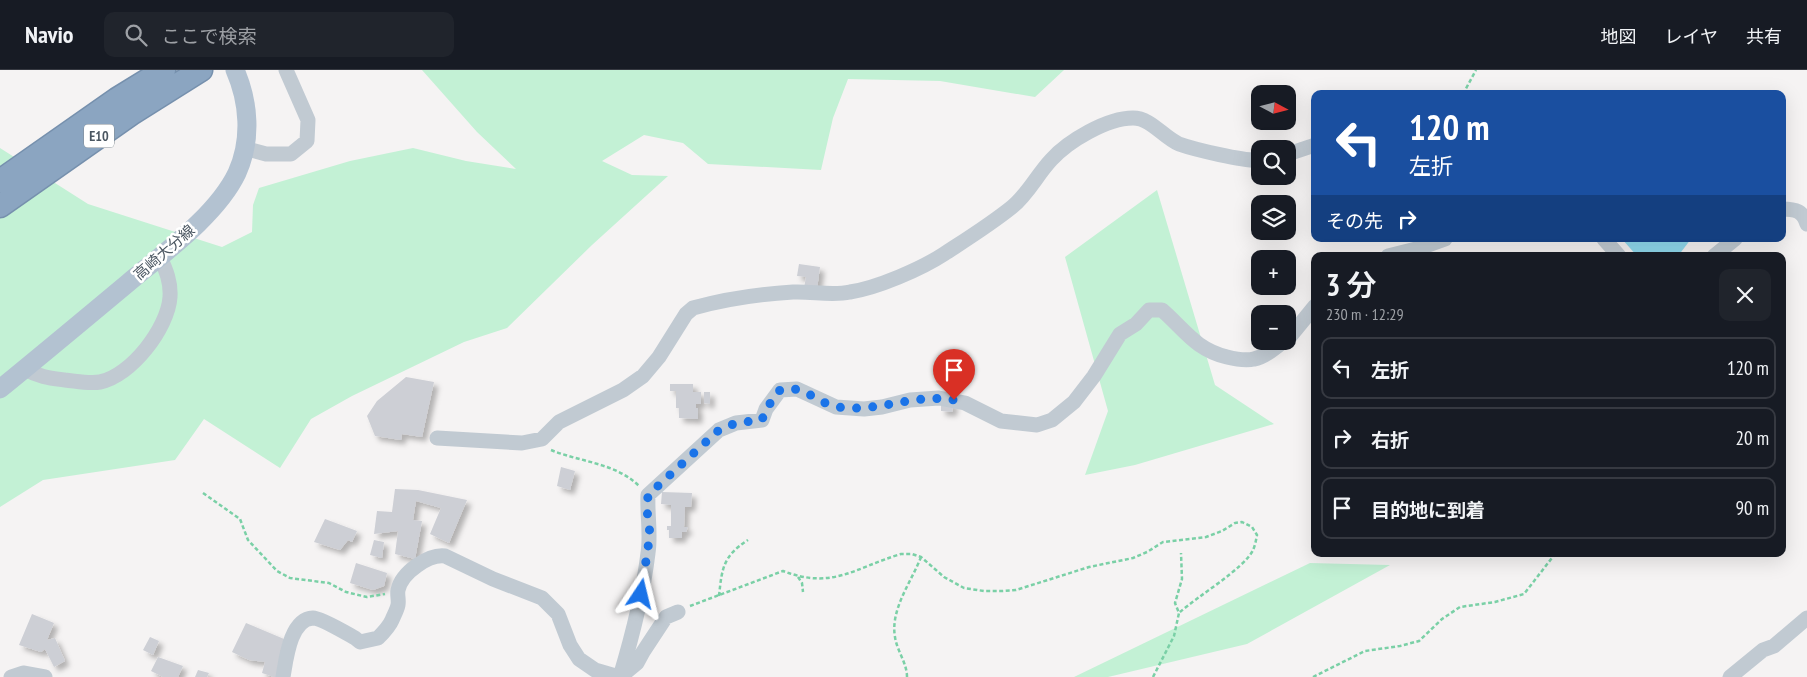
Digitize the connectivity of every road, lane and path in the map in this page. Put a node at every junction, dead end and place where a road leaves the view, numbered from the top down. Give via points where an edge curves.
1 (164, 70) edge
2 (201, 70) edge
3 (235, 70) edge
4 (286, 70) edge
5 (1476, 70) edge
6 (1465, 90) edge
7 (1311, 146) edge
8 (244, 148) junction
9 (1296, 151) edge
10 (1251, 159) edge
11 (0, 181) edge
12 (0, 206) edge
13 (1786, 209) edge
14 (1807, 224) edge
15 (1437, 242) edge
16 (1607, 242) edge
17 (1731, 242) edge
18 (1404, 252) edge
19 (1615, 252) edge
20 (1719, 252) edge
21 (160, 257) junction
22 (1311, 311) edge
23 (1296, 329) edge
24 (1271, 350) edge
25 (25, 368) junction
26 (0, 389) edge
27 (437, 438) dead end
28 (542, 439) junction
29 (203, 493) dead end
30 (648, 495) junction
31 (748, 540) dead end
32 (1181, 552) dead end
33 (921, 557) junction
34 (1554, 557) edge
35 (798, 577) junction
36 (398, 589) junction
37 (803, 592) dead end
38 (719, 596) junction
39 (678, 612) joint
40 (1179, 613) junction
41 (1807, 618) edge
42 (640, 670) edge
43 (12, 677) edge
44 (45, 677) edge
45 (283, 677) edge
46 (620, 677) edge
47 (907, 677) edge
48 (1153, 677) edge
49 (1313, 677) edge
50 (1730, 677) edge

1 - 11 highway, E10
2 - 12 highway, E10 via 131,114
3 - 8 main road, 高崎大分線 via 242,87 247,119
4 - 8 street via 308,120 307,141 291,154 266,154
5 - 6 path
7 - 9 street
8 - 21 main road, 高崎大分線 via 237,172 218,203
10 - 28 street via 1179,144 1149,123 1134,118 1091,130 1051,160 1014,205 921,268 851,292 795,292 693,308 643,376 623,390 559,422
13 - 14 street via 1800,212
15 - 18 street
16 - 19 street
17 - 20 street
21 - 25 main road, 高崎大分線
21 - 25 street via 168,274 169,308 160,327 130,366 119,375 89,383 47,378
22 - 23 street
24 - 30 street via 1253,360 1215,354 1196,344 1162,310 1149,310 1120,334 1074,402 1052,420 1037,425 1001,421 965,403 939,398 864,409 836,407 797,389 780,390 762,420 736,423 719,430
25 - 26 main road, 高崎大分線
27 - 28 street via 522,443
28 - 30 path via 550,449 563,455 608,467 632,479
29 - 36 path via 240,520 248,540 277,572 290,578 329,583 346,592 367,597 383,596
30 - 46 street via 648,553
31 - 38 path via 727,559
32 - 40 path via 1182,578 1175,603
33 - 35 path via 901,554 836,578
33 - 40 path via 944,577 964,588 1016,590 1089,567 1133,558 1163,542 1206,537 1235,523 1242,522 1252,527 1257,535 1253,551 1224,579
33 - 47 path via 903,594 894,629
34 - 49 path via 1524,594 1460,607 1419,640 1365,651
35 - 37 path
35 - 38 path via 782,571
36 - 45 street via 398,605 392,620 378,638 360,642 314,618 305,620 298,626 290,643
36 - 46 street via 413,568 430,557 445,556 542,598 558,614 579,659 595,670
38 - 39 path
39 - 42 street via 666,617 643,652
40 - 48 path via 1174,636
41 - 50 street
42 - 46 street
43 - 44 street via 24,673

